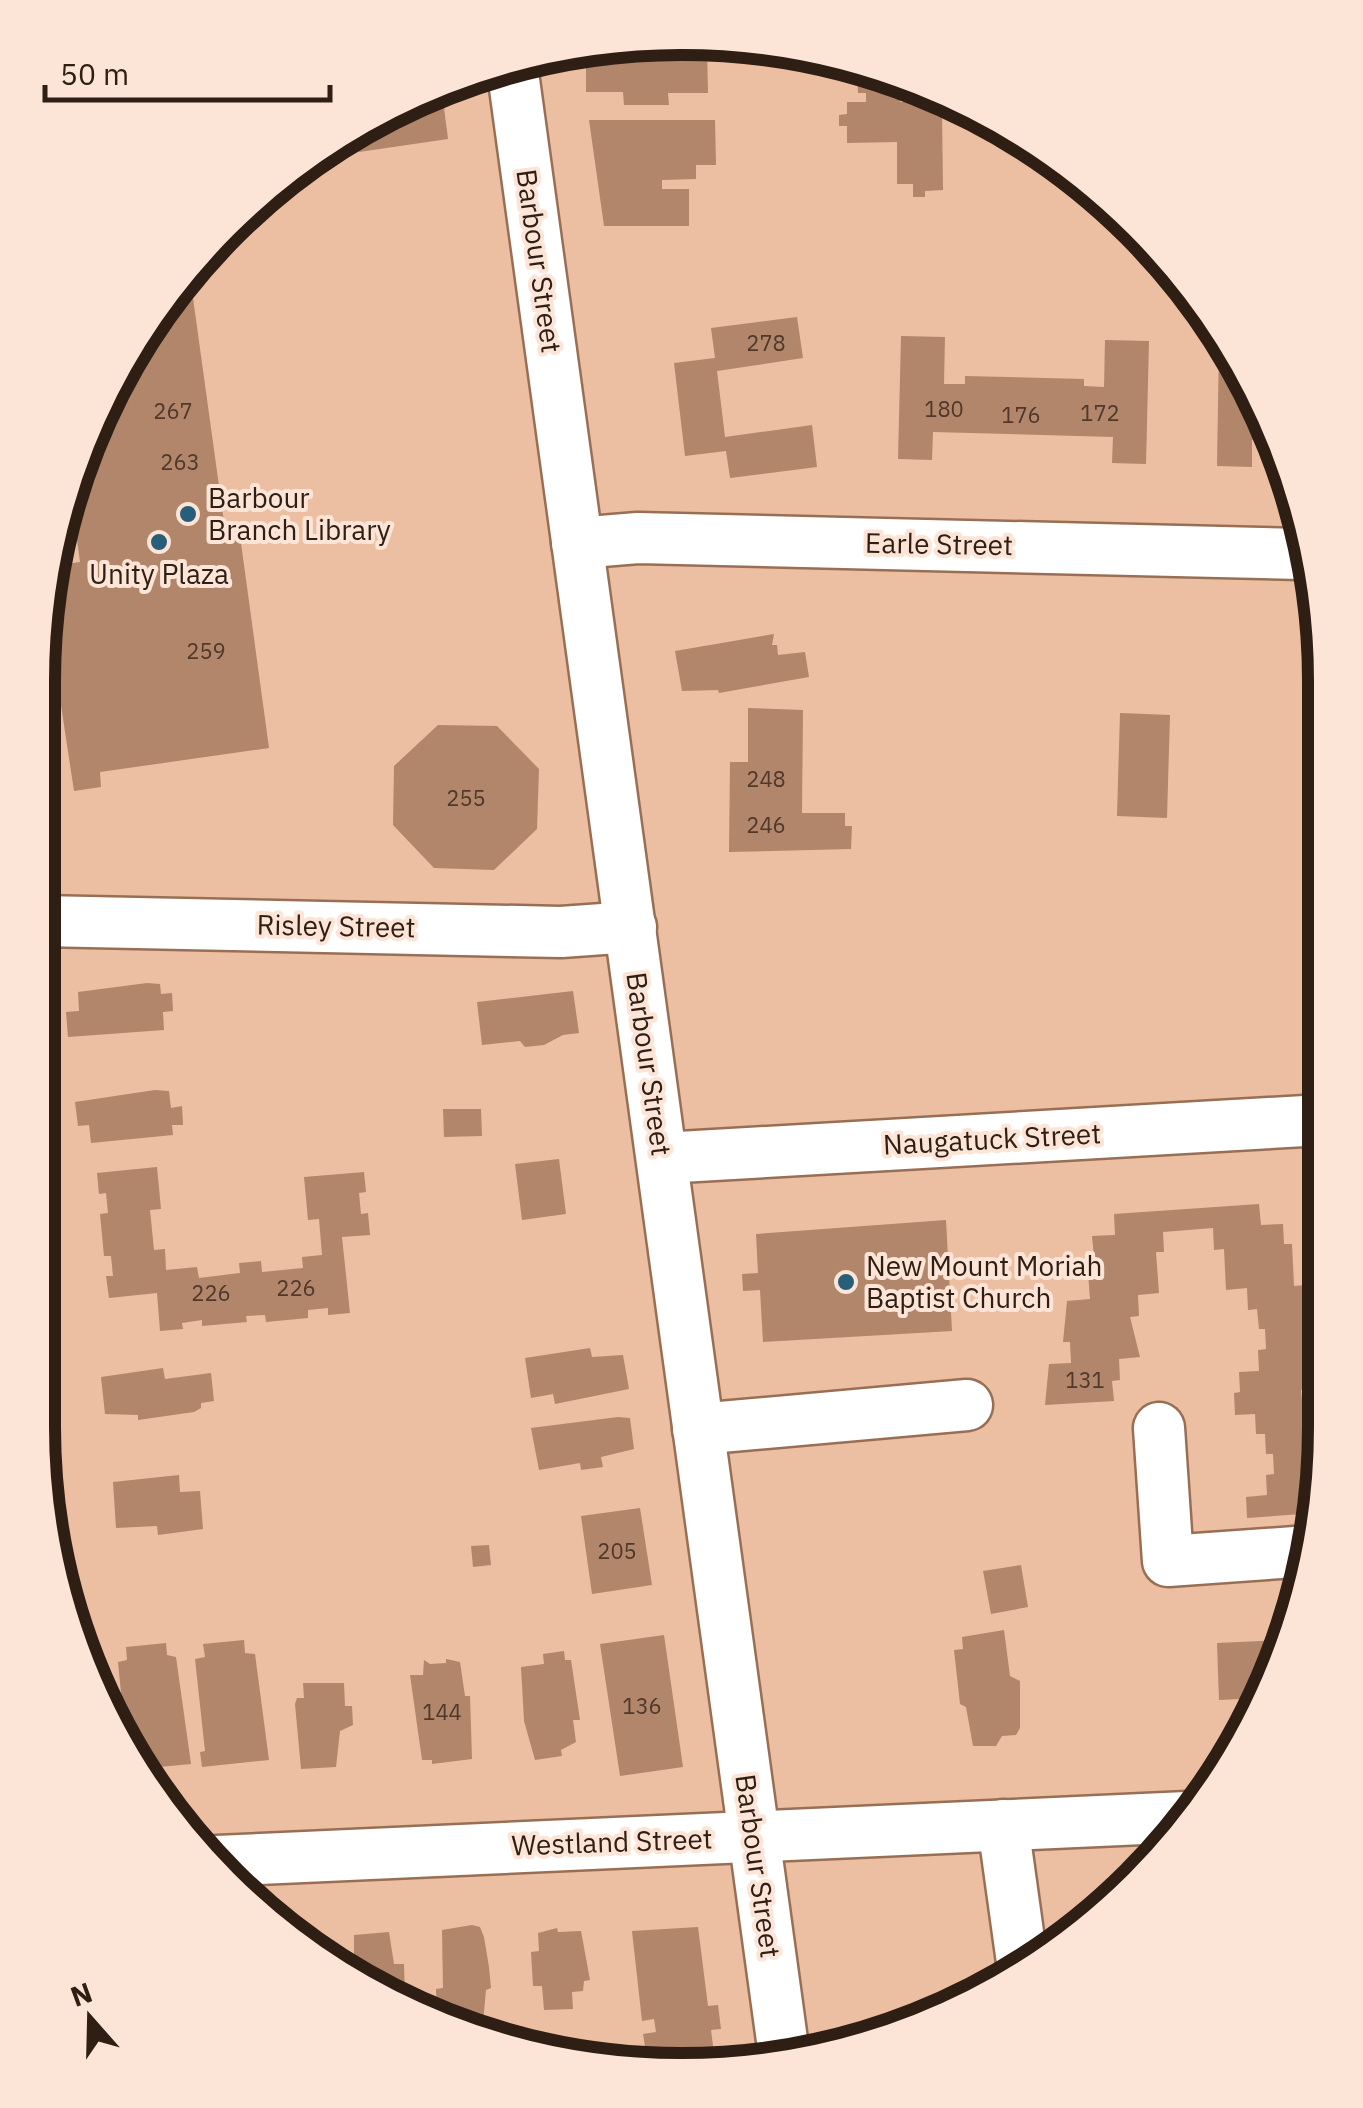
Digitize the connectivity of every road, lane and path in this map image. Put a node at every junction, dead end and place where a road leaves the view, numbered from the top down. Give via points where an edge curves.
1 (514, 78) edge
2 (577, 543) junction
3 (1295, 554) edge
4 (55, 922) edge
5 (631, 927) junction
6 (1308, 1121) edge
7 (662, 1158) junction
8 (967, 1405) dead end
9 (1159, 1428) dead end
10 (698, 1429) junction
11 (1295, 1553) edge
12 (1171, 1818) edge
13 (1003, 1825) junction
14 (753, 1836) junction
15 (228, 1860) edge
16 (1022, 1952) edge
17 (783, 2045) edge

1 - 2 street, Barbour Street
2 - 3 street, Earle Street via 638,538
2 - 5 street, Barbour Street
4 - 5 street, Risley Street via 561,932
5 - 7 street, Barbour Street
6 - 7 street, Naugatuck Street
7 - 10 street, Barbour Street
8 - 10 street
9 - 11 street via 1168,1561
10 - 14 street, Barbour Street
12 - 13 street, Westland Street
13 - 14 street, Westland Street
13 - 16 street
14 - 15 street, Westland Street
14 - 17 street, Barbour Street

